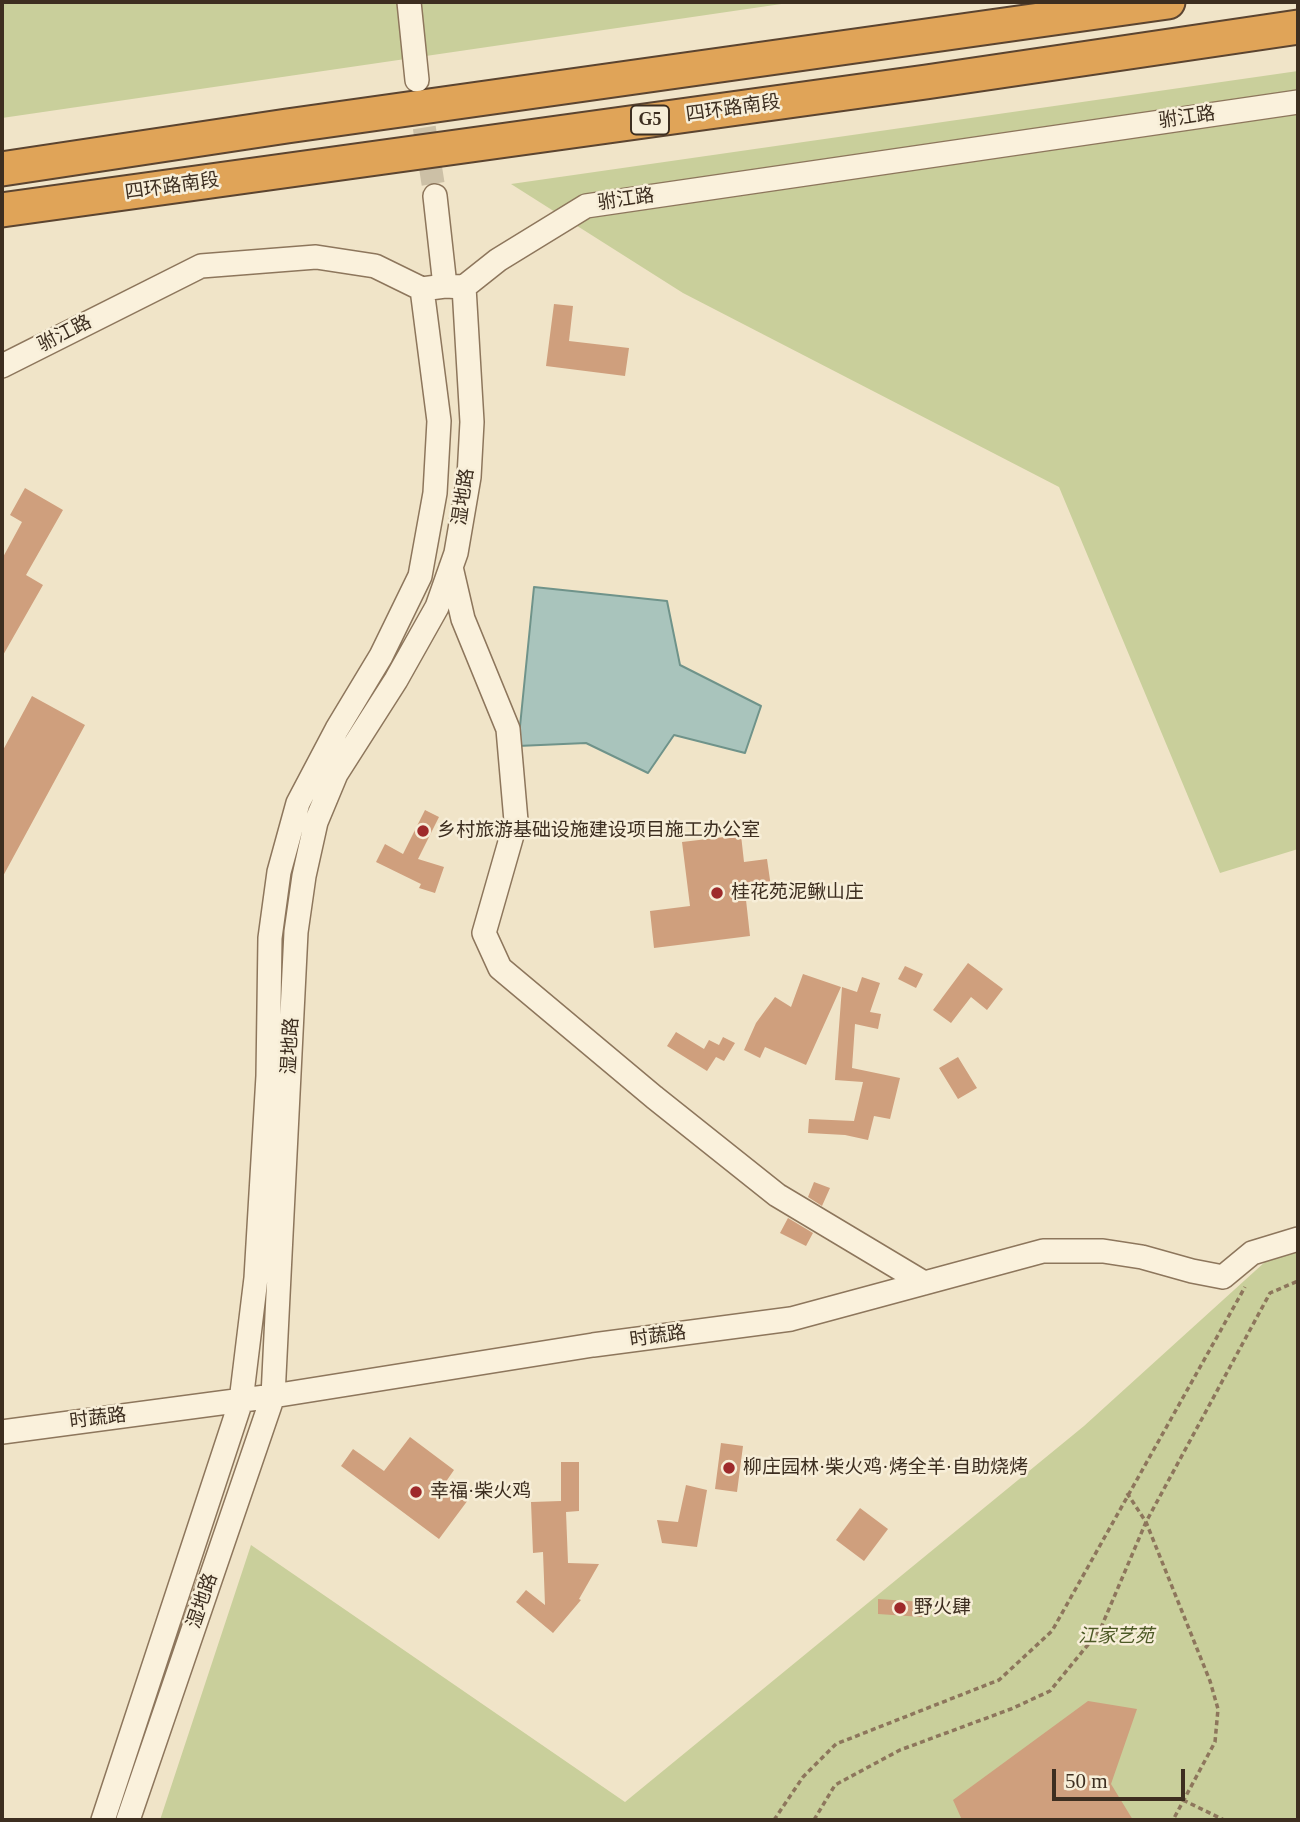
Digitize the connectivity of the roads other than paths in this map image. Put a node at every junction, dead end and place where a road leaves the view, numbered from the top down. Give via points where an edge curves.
1 (409, 2) edge
2 (1168, 2) edge
3 (1298, 27) edge
4 (417, 80) tunnel mouth
5 (1298, 102) edge
6 (2, 169) edge
7 (435, 196) tunnel mouth
8 (2, 210) edge
9 (454, 286) junction
10 (422, 289) junction
11 (2, 366) edge
12 (451, 567) junction
13 (1298, 1239) edge
14 (925, 1283) junction
15 (273, 1396) junction
16 (241, 1401) junction
17 (2, 1432) edge
18 (103, 1820) edge
19 (128, 1820) edge

1 - 4 street
2 - 6 highway, G5
3 - 8 highway, 四环路南段 / G5
5 - 9 street, 驸江路 via 586,206
7 - 9 street, 湿地路
9 - 10 street
9 - 12 street, 湿地路 via 472,422 467,489
10 - 11 street, 驸江路 via 375,266 316,257 201,265
10 - 16 street, 湿地路 via 439,421 435,492 420,576 381,656 298,803 279,872 270,938 268,1076 256,1278
12 - 14 street via 463,619 508,729 516,821 484,933 500,968 777,1195
12 - 15 street, 湿地路 via 437,607 336,774 316,822 304,876 296,932
13 - 14 street, 时蔬路 via 1252,1253 1223,1277 1103,1251 1043,1251
14 - 15 street, 时蔬路 via 791,1319
15 - 16 street, 时蔬路
15 - 19 street, 湿地路
16 - 17 street, 时蔬路
16 - 18 street, 湿地路

